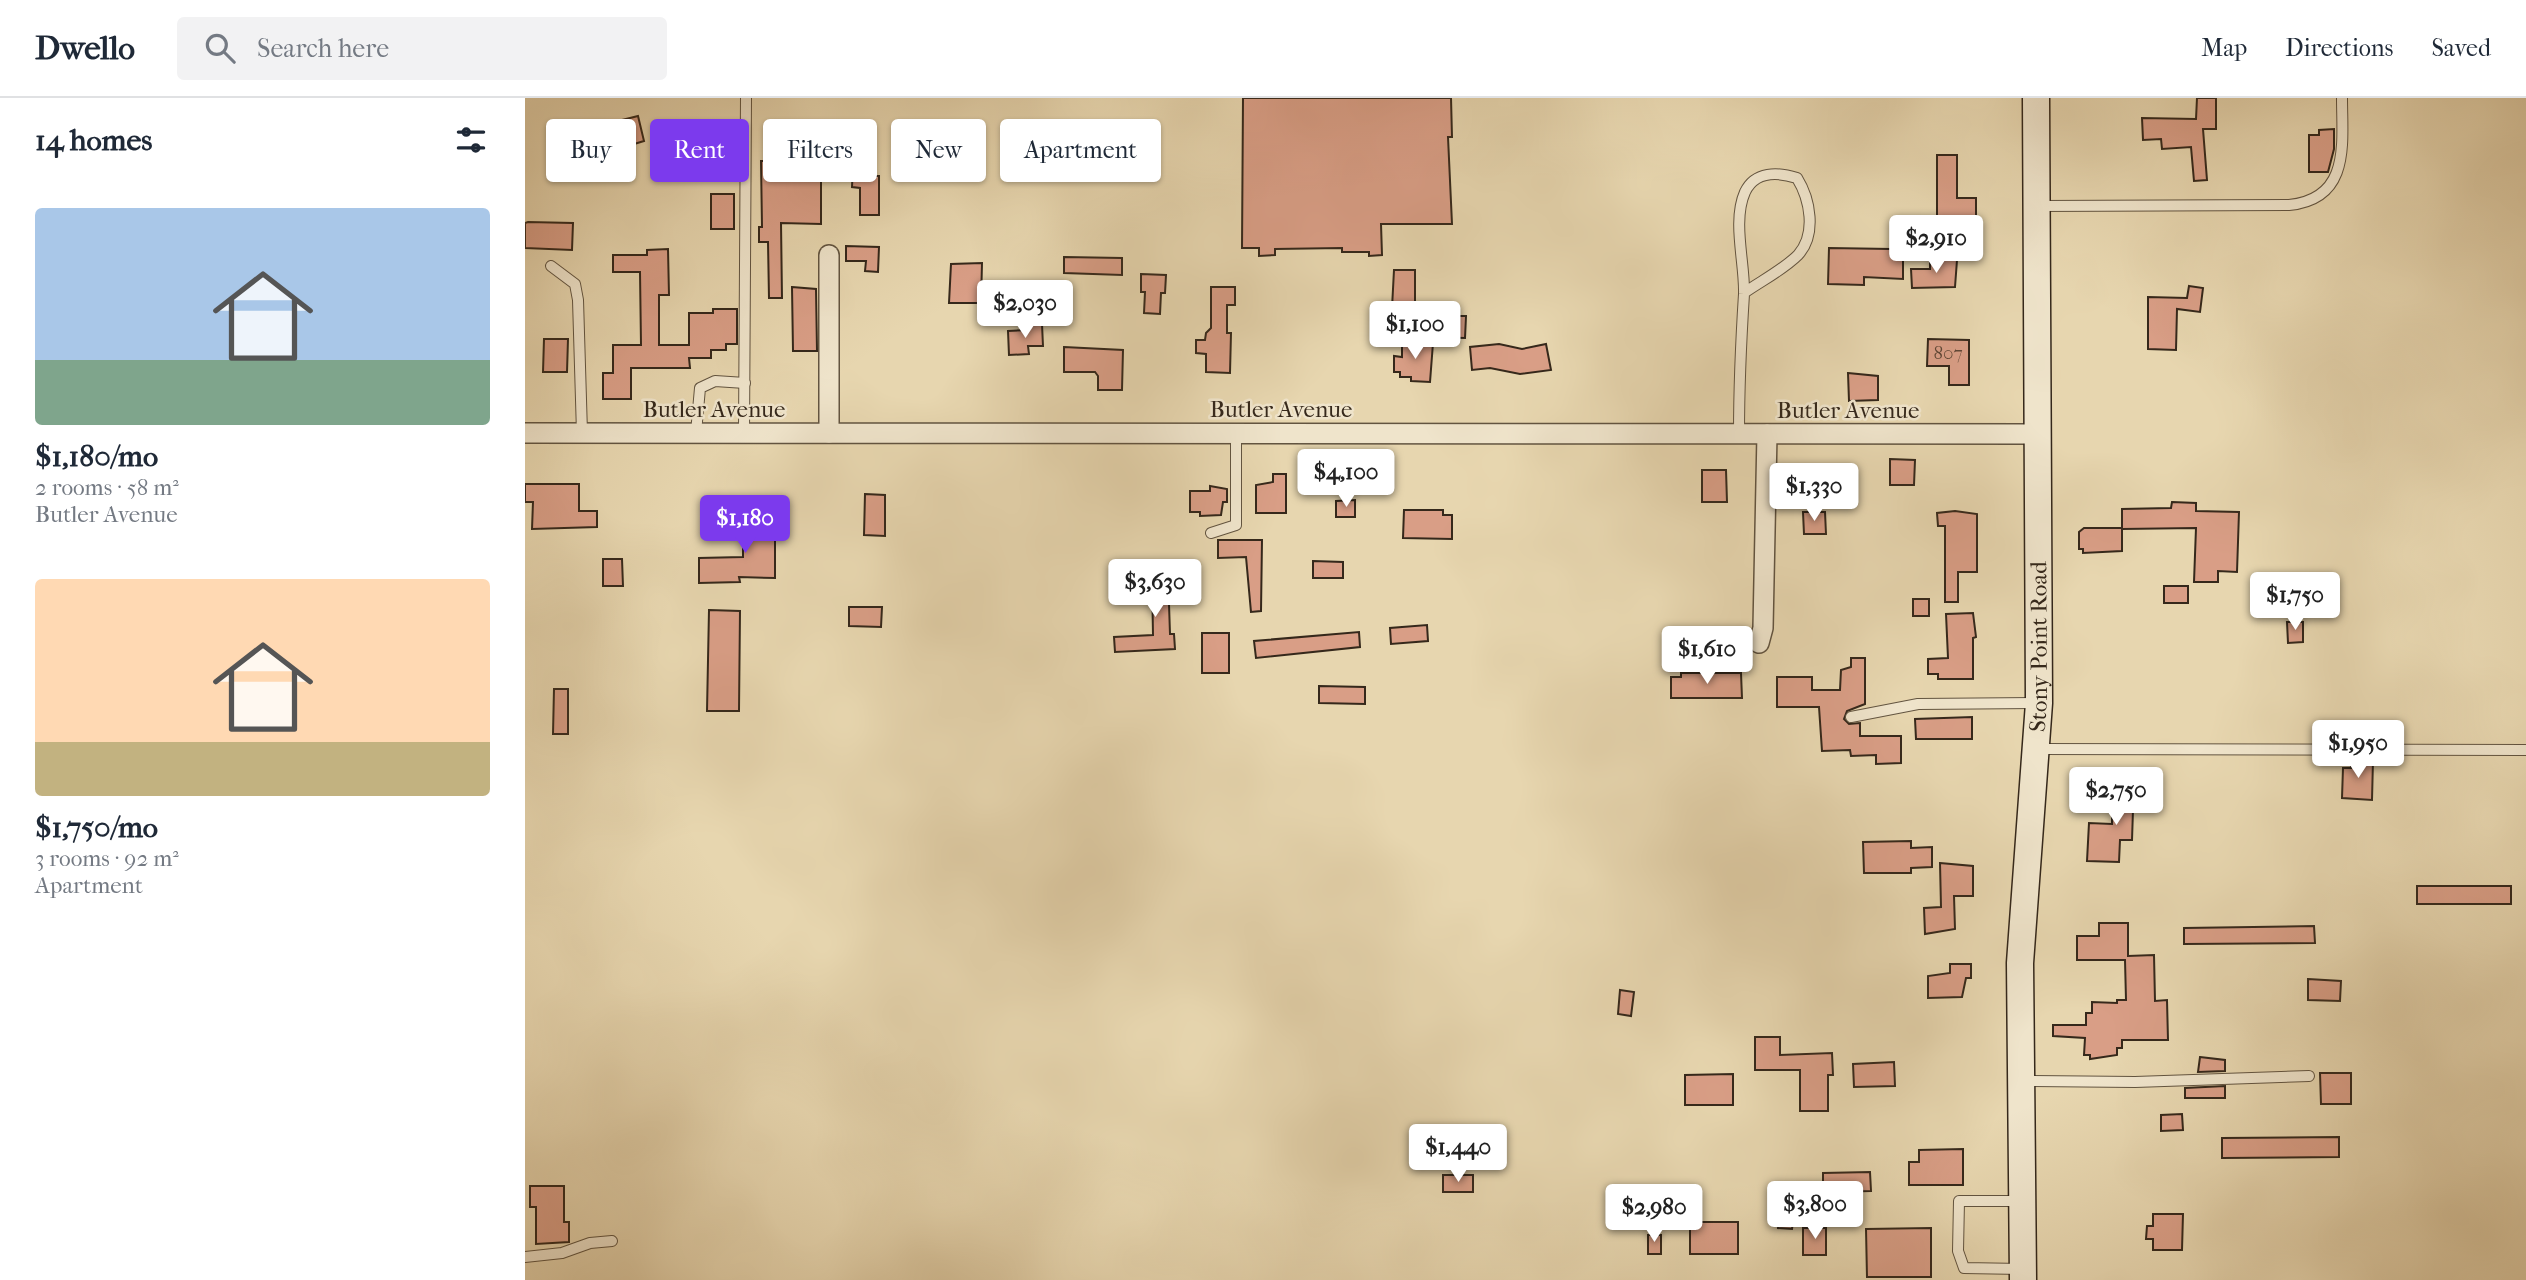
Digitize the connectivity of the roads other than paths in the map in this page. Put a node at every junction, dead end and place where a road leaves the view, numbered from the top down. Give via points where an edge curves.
1 (746, 98) edge
2 (2036, 98) edge
3 (2342, 98) edge
4 (2038, 206) junction
5 (829, 255) dead end
6 (551, 266) dead end
7 (1744, 293) junction
8 (745, 383) junction
9 (525, 433) edge
10 (582, 433) junction
11 (696, 433) junction
12 (744, 433) junction
13 (829, 433) junction
14 (1236, 434) junction
15 (1739, 434) junction
16 (1767, 434) junction
17 (2038, 435) junction
18 (1211, 533) dead end
19 (1759, 643) dead end
20 (2039, 703) junction
21 (1851, 717) dead end
22 (2037, 750) junction
23 (2526, 750) edge
24 (2309, 1076) dead end
25 (2021, 1081) junction
26 (2022, 1200) junction
27 (612, 1241) dead end
28 (525, 1257) edge
29 (2023, 1275) edge

1 - 8 lane
2 - 4 main road, Stony Point Road
3 - 4 lane via 2340,166 2332,183 2306,202
4 - 17 main road, Stony Point Road
5 - 13 street
6 - 10 lane via 575,284 583,373
7 - 7 lane via 1741,214 1746,191 1760,177 1777,172 1797,178 1807,195 1809,218 1800,253
7 - 15 lane
8 - 11 lane via 715,381 700,388
8 - 12 lane
9 - 10 street, Butler Avenue
10 - 11 street, Butler Avenue
11 - 12 street, Butler Avenue
12 - 13 street, Butler Avenue
13 - 14 street, Butler Avenue
14 - 15 street, Butler Avenue
14 - 18 lane via 1235,525
15 - 16 street, Butler Avenue
16 - 17 street, Butler Avenue
16 - 19 street
17 - 20 main road, Stony Point Road
20 - 21 lane via 1918,704
20 - 22 main road, Stony Point Road
22 - 23 lane
22 - 25 main road, Stony Point Road via 2022,904
24 - 25 lane
25 - 26 main road, Stony Point Road
26 - 29 main road, Stony Point Road
26 - 29 lane via 1959,1200 1958,1251 1964,1268
27 - 28 lane

